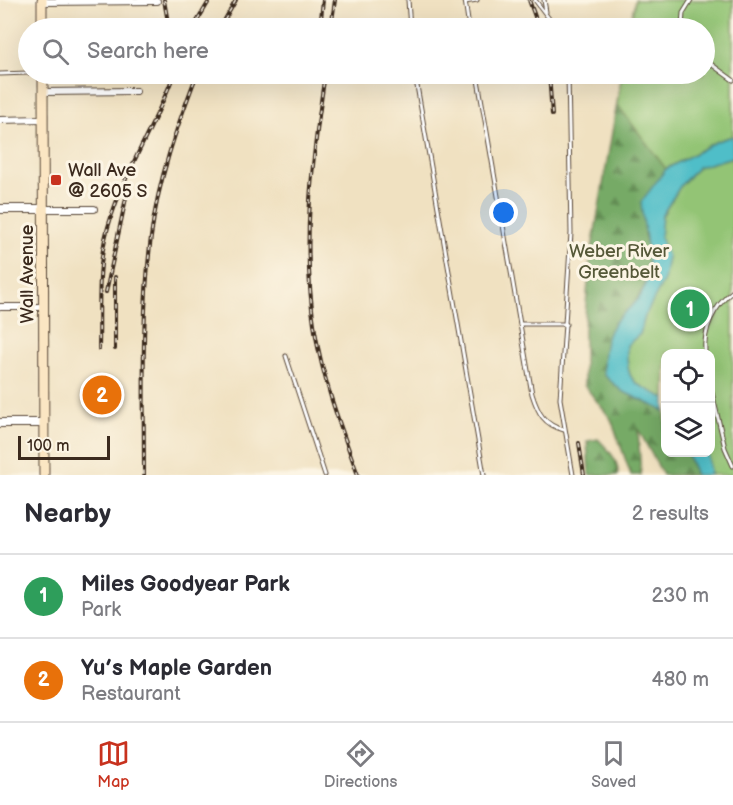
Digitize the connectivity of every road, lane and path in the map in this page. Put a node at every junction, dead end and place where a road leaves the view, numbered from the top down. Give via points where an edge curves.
1 (408, 0) edge
2 (477, 0) edge
3 (535, 0) edge
4 (544, 0) edge
5 (691, 0) edge
6 (42, 1) edge
7 (157, 1) edge
8 (465, 1) edge
9 (546, 14) junction
10 (42, 18) edge
11 (409, 18) edge
12 (468, 18) edge
13 (549, 18) edge
14 (683, 18) edge
15 (715, 66) edge
16 (18, 73) edge
17 (0, 74) edge
18 (733, 80) edge
19 (43, 84) edge
20 (417, 84) edge
21 (479, 84) edge
22 (568, 84) edge
23 (136, 91) dead end
24 (43, 92) junction
25 (43, 119) junction
26 (0, 120) edge
27 (0, 209) edge
28 (43, 209) junction
29 (94, 209) dead end
30 (733, 291) edge
31 (0, 307) edge
32 (44, 308) junction
33 (519, 324) junction
34 (566, 324) junction
35 (705, 349) edge
36 (286, 356) dead end
37 (715, 402) edge
38 (0, 423) edge
39 (44, 423) junction
40 (564, 430) junction
41 (733, 466) edge
42 (44, 475) edge
43 (325, 475) edge
44 (484, 475) edge
45 (573, 475) edge

1 - 11 lane
2 - 8 lane
3 - 9 lane
4 - 9 lane
5 - 14 lane
6 - 7 street
6 - 10 main road
8 - 12 lane
9 - 13 lane
15 - 18 lane
16 - 17 lane
19 - 24 main road, Wall Avenue
20 - 44 lane
21 - 33 lane
22 - 34 lane via 571,234
23 - 24 street
24 - 25 main road, Wall Avenue
25 - 26 street
25 - 28 main road, Wall Avenue
27 - 28 street
28 - 29 street
28 - 32 main road, Wall Avenue
30 - 35 lane via 713,313
31 - 32 street
32 - 39 main road, Wall Avenue
33 - 34 lane
33 - 40 lane via 537,410 545,421
34 - 40 lane via 560,399
36 - 43 lane
37 - 41 lane
38 - 39 street
39 - 42 main road, Wall Avenue
40 - 45 lane

